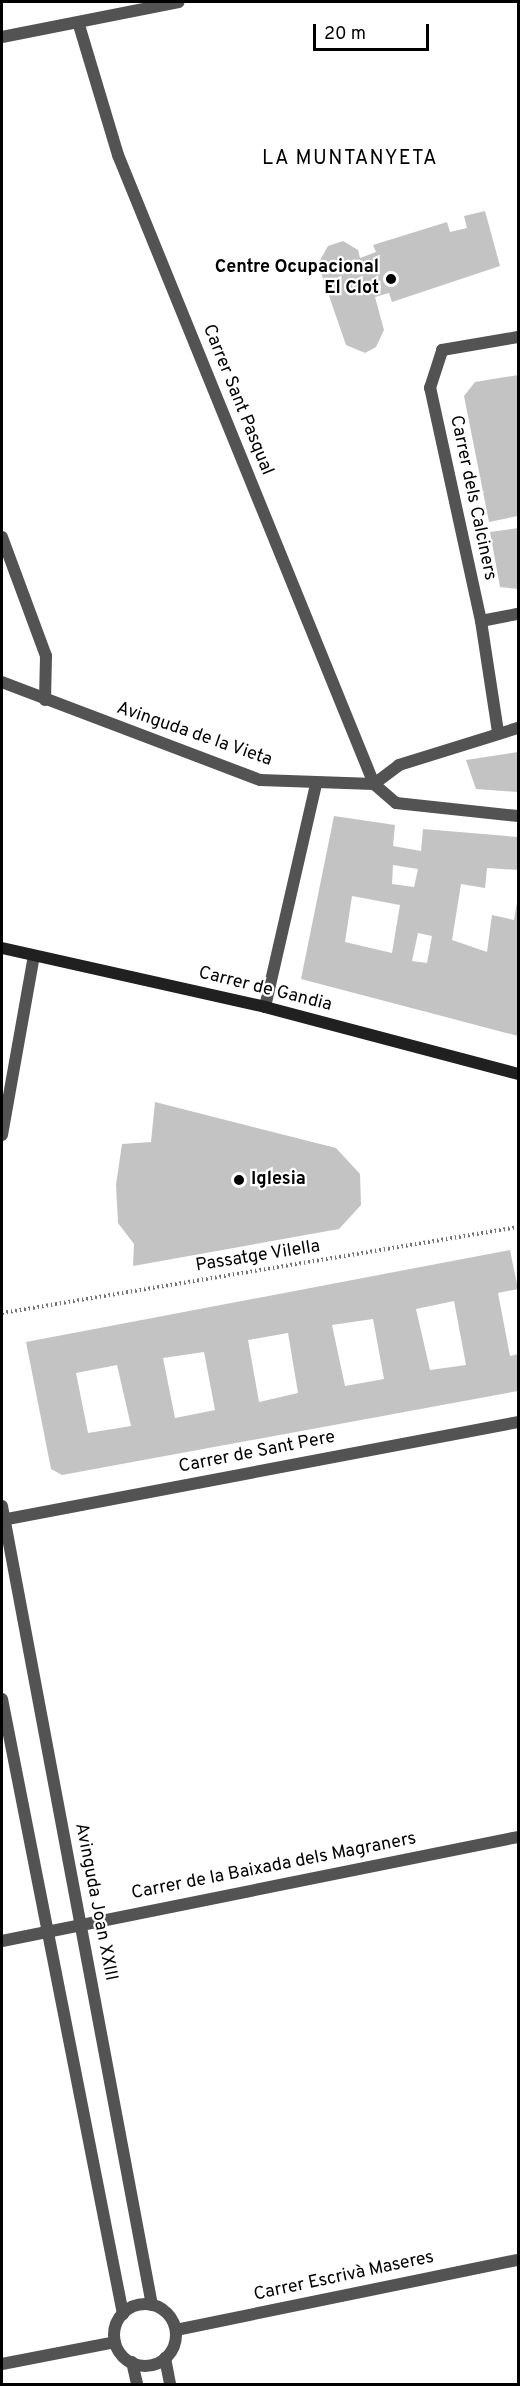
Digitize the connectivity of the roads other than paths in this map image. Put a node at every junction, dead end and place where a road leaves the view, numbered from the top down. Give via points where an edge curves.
1 (180, 2) edge
2 (79, 26) junction
3 (2, 37) edge
4 (519, 337) edge
5 (2, 537) edge
6 (519, 614) edge
7 (481, 621) junction
8 (3, 688) edge
9 (45, 700) junction
10 (519, 728) edge
11 (498, 732) junction
12 (374, 784) junction
13 (316, 785) junction
14 (519, 816) edge
15 (2, 948) edge
16 (34, 956) junction
17 (265, 1007) junction
18 (519, 1074) edge
19 (2, 1135) edge
20 (519, 1422) edge
21 (2, 1506) edge
22 (3, 1520) edge
23 (2, 1699) edge
24 (519, 1837) edge
25 (80, 1925) junction
26 (46, 1931) junction
27 (2, 1941) edge
28 (519, 2260) edge
29 (152, 2305) junction
30 (123, 2314) junction
31 (176, 2330) junction
32 (115, 2342) junction
33 (165, 2358) junction
34 (132, 2362) junction
35 (2, 2364) edge
36 (137, 2385) edge
37 (170, 2385) edge

1 - 2 street
2 - 3 street
2 - 12 street, Carrer Sant Pasqual via 118,155
4 - 7 street, Carrer dels Calciners via 442,350 430,388
5 - 9 street via 45,656
6 - 7 street
7 - 11 street, Carrer dels Calciners
8 - 9 street, Avinguda de la Vieta
9 - 13 street, Avinguda de la Vieta via 260,780
10 - 11 street
11 - 12 street via 399,765
12 - 13 street, Avinguda de la Vieta
12 - 14 street via 396,803
13 - 17 street
15 - 16 street, Carrer de Gandia
16 - 17 street, Carrer de Gandia
16 - 19 street
17 - 18 street, Carrer de Gandia
20 - 22 street, Carrer de Sant Pere
21 - 22 street, Avinguda Joan XXIII
22 - 25 street, Avinguda Joan XXIII
23 - 26 street
24 - 25 street, Carrer de la Baixada dels Magraners
25 - 26 street, Carrer de la Baixada dels Magraners
25 - 29 street, Avinguda Joan XXIII
26 - 27 street, Carrer de la Baixada dels Magraners
26 - 30 street
28 - 31 street, Carrer Escrivà Maseres
29 - 30 street via 139,2304
29 - 31 street via 166,2313
30 - 32 street
31 - 33 street
32 - 34 street
32 - 35 street
33 - 34 street via 146,2366
33 - 37 street
34 - 36 street

